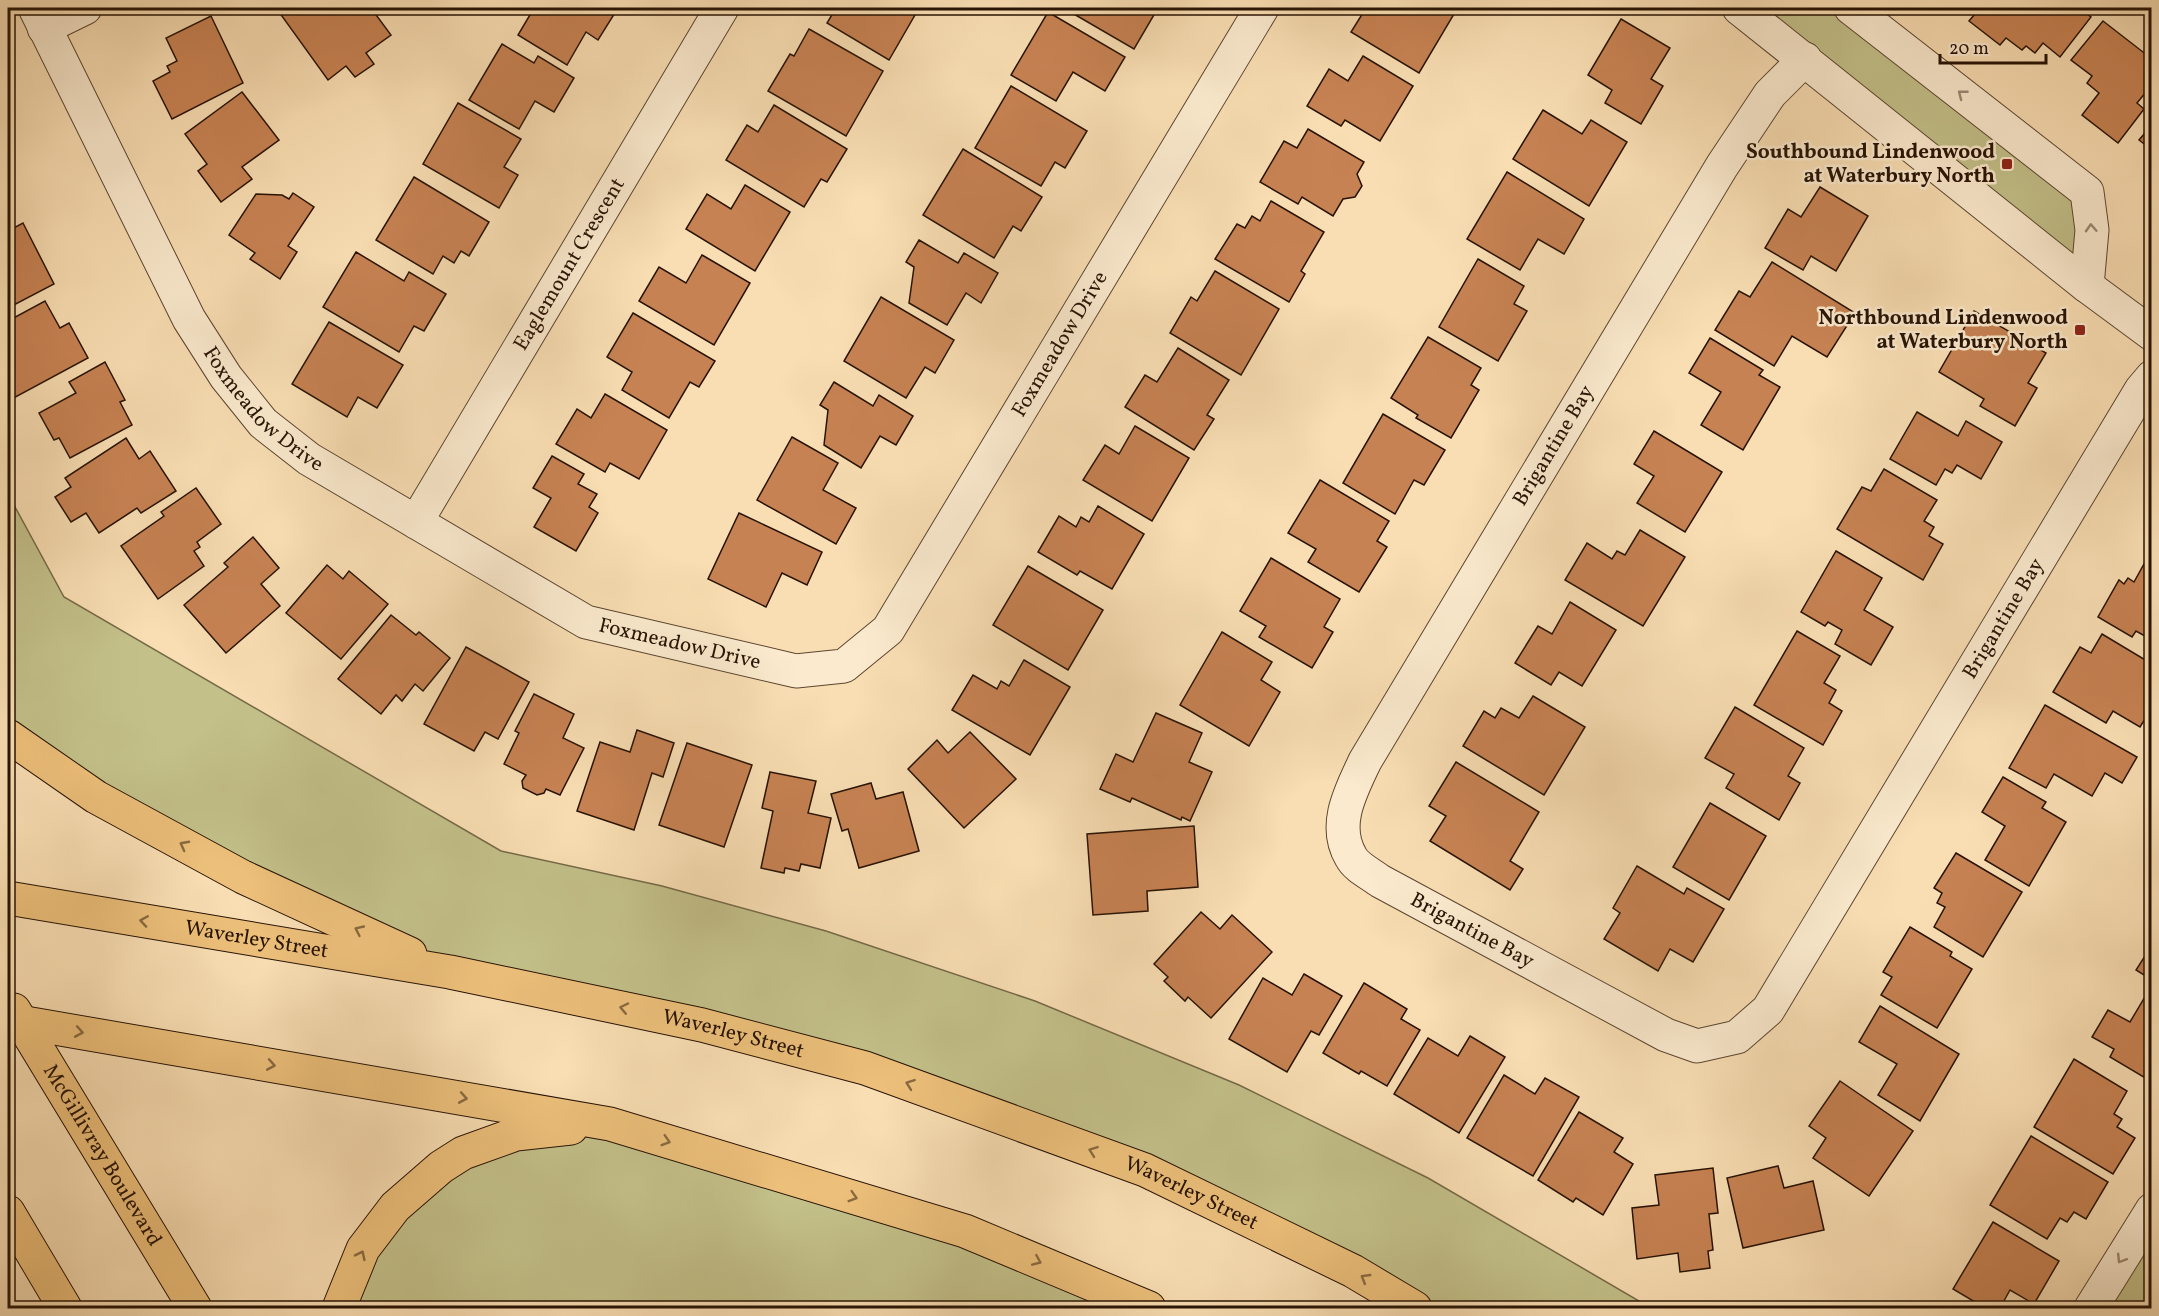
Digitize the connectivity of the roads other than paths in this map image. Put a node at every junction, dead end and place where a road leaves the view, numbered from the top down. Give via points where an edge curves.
1 (85, 8) edge
2 (722, 8) edge
3 (1262, 8) edge
4 (1738, 8) edge
5 (1851, 8) edge
6 (40, 18) edge
7 (1805, 59) junction
8 (2087, 286) junction
9 (2151, 334) edge
10 (2151, 377) edge
11 (416, 522) junction
12 (8, 736) edge
13 (8, 898) edge
14 (450, 972) junction
15 (12, 1014) edge
16 (610, 1124) junction
17 (2151, 1210) edge
18 (8, 1212) edge
19 (8, 1256) edge
20 (53, 1308) edge
21 (65, 1308) edge
22 (195, 1308) edge
23 (339, 1308) edge
24 (1149, 1308) edge
25 (1415, 1308) edge
26 (2091, 1308) edge

1 - 6 street
2 - 11 street, Eaglemount Crescent
3 - 11 street, Foxmeadow Drive via 888,630 844,666 796,671 586,622
4 - 7 street
8 -> 5 street via 2092,230 2087,192
6 - 11 street, Foxmeadow Drive via 189,319 226,377 263,423 309,459
7 - 8 street
7 - 10 street, Brigantine Bay via 1770,94 1722,166 1365,761 1346,802 1342,836 1352,859 1380,881 1666,1035 1697,1046 1737,1037 1768,1010
8 - 9 street
14 -> 12 main road via 243,877 96,797
14 -> 13 main road, Waverley Street
25 -> 14 main road, Waverley Street via 1353,1271 1145,1170 866,1068 702,1025
15 -> 16 main road
15 - 22 main road, McGillivray Boulevard
23 -> 16 main road via 363,1249 395,1207 441,1167 463,1154 516,1134
16 -> 24 main road via 965,1231
17 -> 26 street
18 - 21 main road
19 - 20 main road

